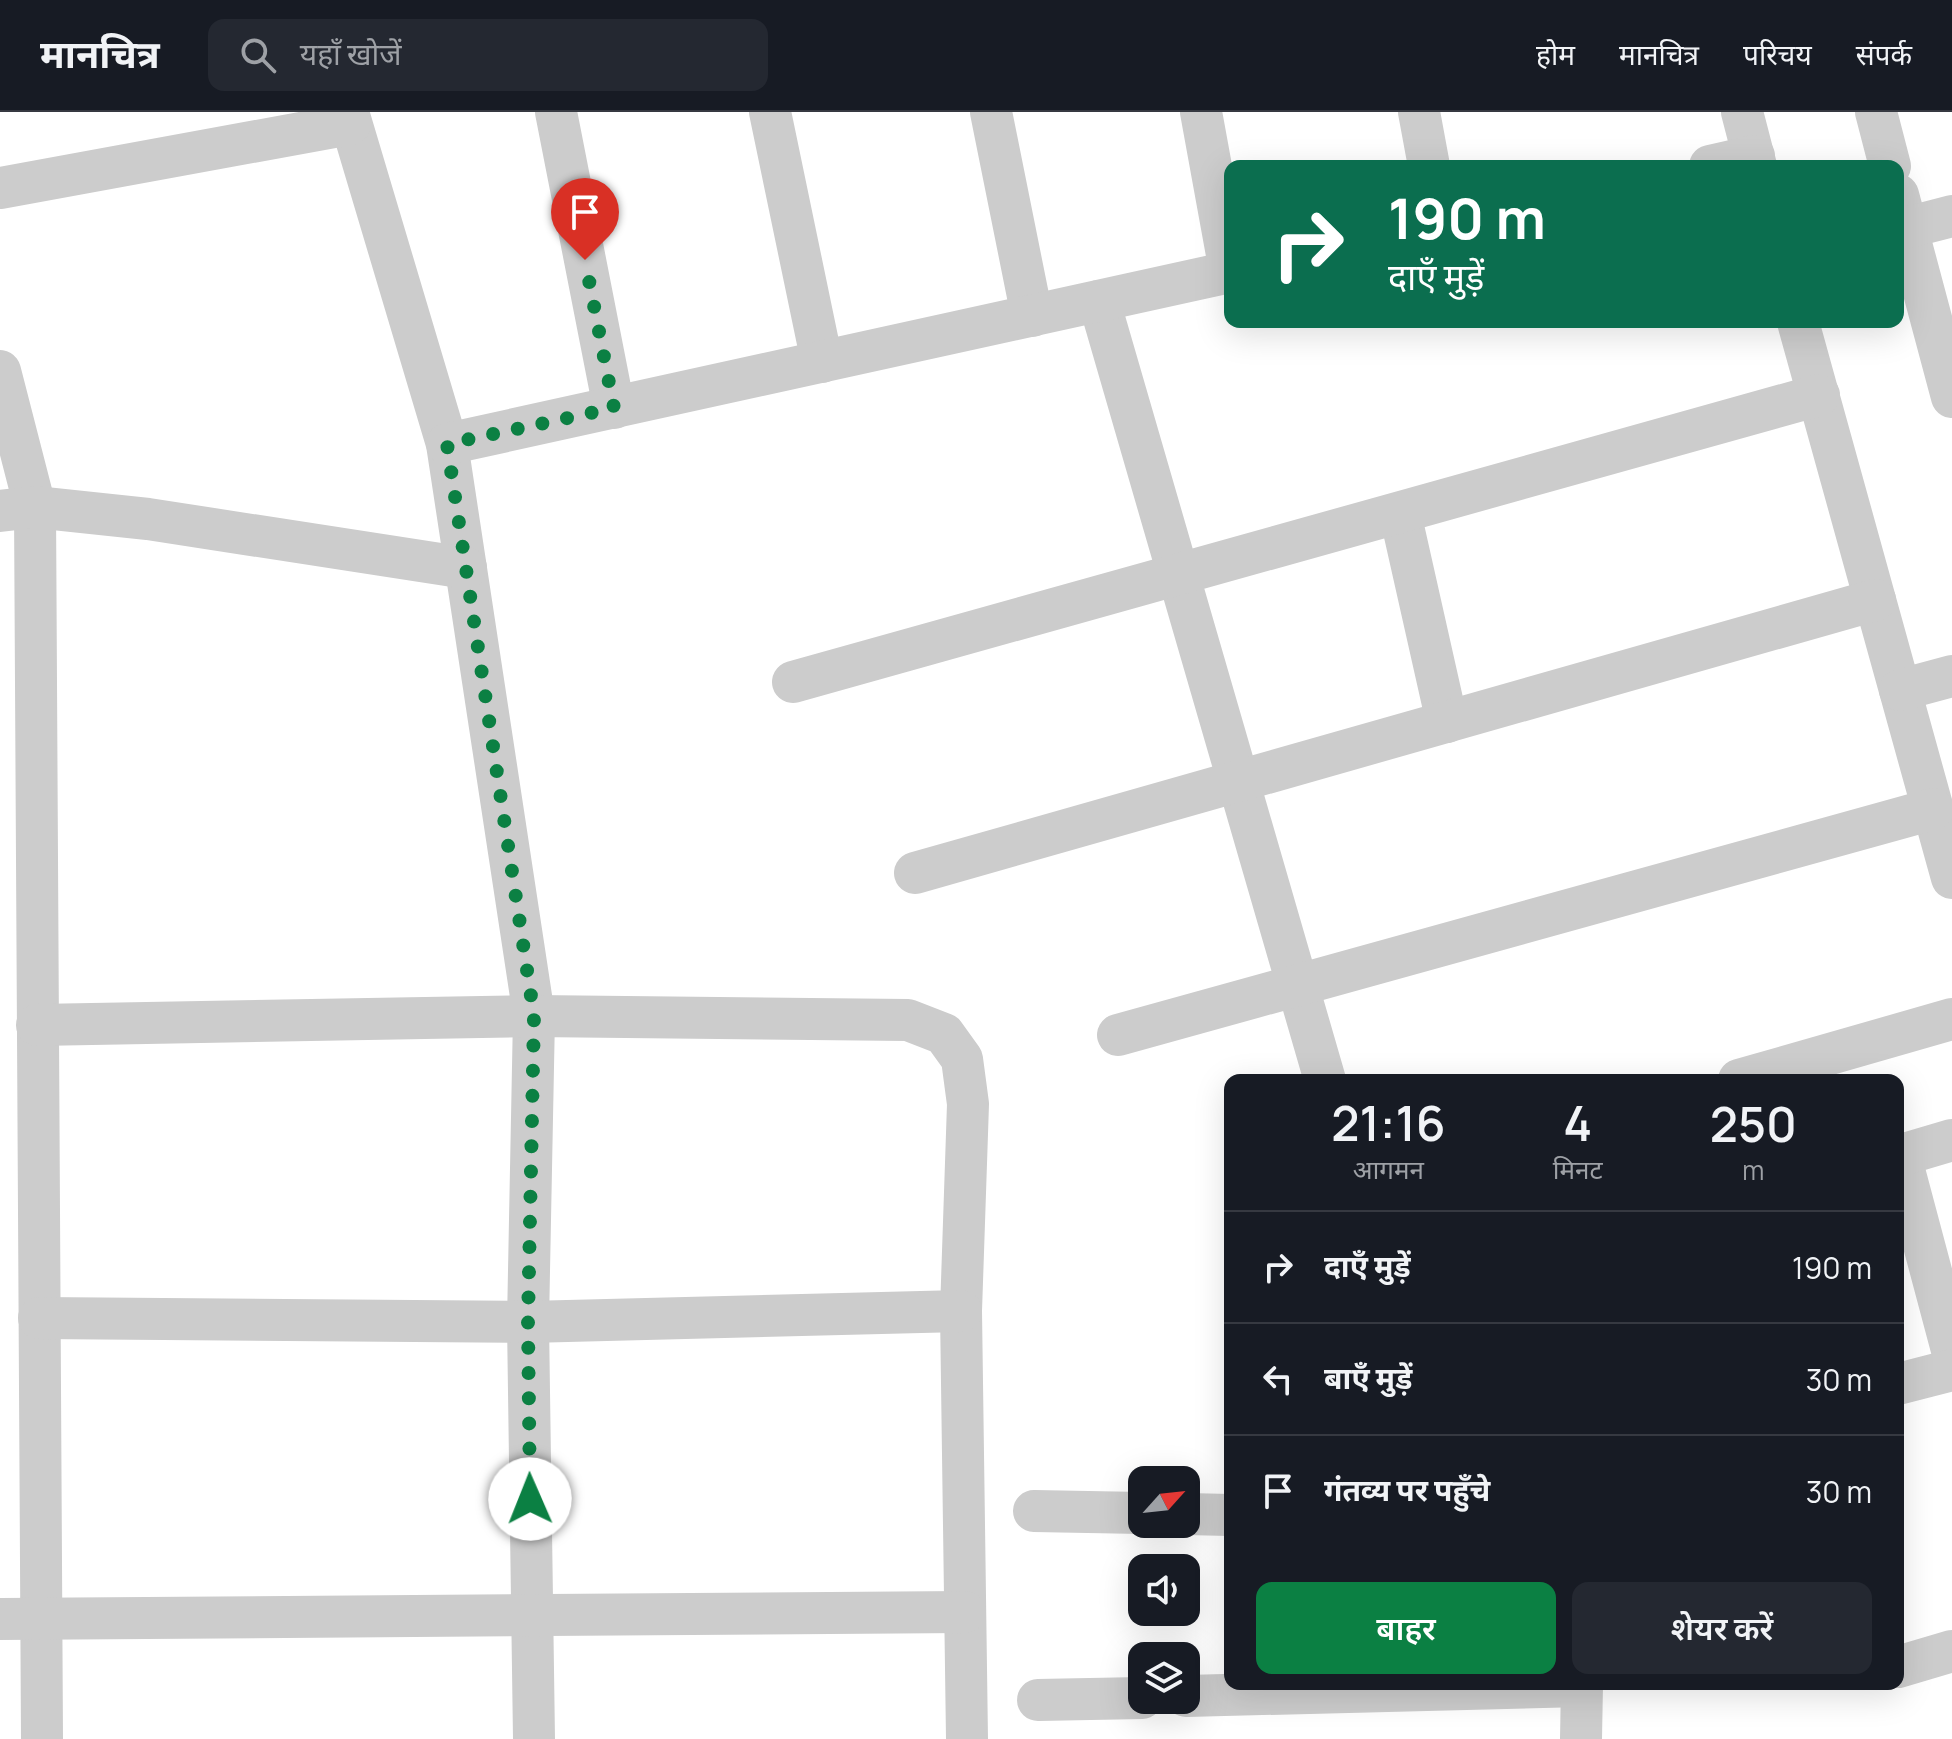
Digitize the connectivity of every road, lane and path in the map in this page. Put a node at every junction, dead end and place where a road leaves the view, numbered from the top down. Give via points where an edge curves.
1 (556, 112) edge
2 (770, 112) edge
3 (991, 112) edge
4 (1201, 112) edge
5 (1419, 112) edge
6 (1742, 112) edge
7 (1876, 112) edge
8 (349, 118) edge
9 (1428, 160) edge
10 (1755, 160) edge
11 (1888, 160) edge
12 (0, 188) edge
13 (1952, 216) edge
14 (1904, 218) edge
15 (1904, 229) edge
16 (1224, 238) edge
17 (1224, 272) edge
18 (1099, 301) junction
19 (1032, 316) junction
20 (1800, 328) edge
21 (822, 362) junction
22 (0, 371) edge
23 (1819, 395) junction
24 (1952, 397) edge
25 (614, 408) junction
26 (447, 444) junction
27 (17, 509) edge
28 (1400, 513) junction
29 (466, 568) junction
30 (1179, 574) junction
31 (1875, 600) junction
32 (1952, 676) edge
33 (793, 682) dead end
34 (1900, 690) junction
35 (1447, 722) junction
36 (1239, 781) junction
37 (1933, 809) junction
38 (915, 873) dead end
39 (1952, 878) edge
40 (1297, 985) junction
41 (534, 1016) junction
42 (1952, 1019) edge
43 (37, 1025) junction
44 (1118, 1035) dead end
45 (1323, 1074) edge
46 (1760, 1074) edge
47 (1952, 1140) edge
48 (1904, 1154) edge
49 (1904, 1173) edge
50 (961, 1311) junction
51 (39, 1318) junction
52 (528, 1322) junction
53 (1952, 1350) edge
54 (1952, 1370) edge
55 (1904, 1382) edge
56 (1034, 1511) dead end
57 (1128, 1513) edge
58 (1200, 1514) edge
59 (1224, 1515) edge
60 (965, 1612) junction
61 (531, 1617) junction
62 (20, 1619) edge
63 (1952, 1651) edge
64 (1904, 1665) edge
65 (1402, 1690) edge
66 (1582, 1690) edge
67 (1200, 1696) edge
68 (1128, 1698) edge
69 (1038, 1700) dead end
70 (42, 1739) edge
71 (534, 1739) edge
72 (967, 1739) edge
73 (1581, 1739) edge

1 - 25 street
2 - 21 street
3 - 19 street
4 - 16 street
5 - 9 street
6 - 10 street
7 - 11 street
8 - 12 street
8 - 26 street
13 - 14 street
15 - 24 street
17 - 18 street
18 - 19 street
18 - 30 street
19 - 21 street
20 - 23 street
21 - 25 street
22 - 27 street
23 - 28 street
23 - 31 street
25 - 26 street
26 - 29 street
27 - 29 street via 148,519
27 - 43 street
28 - 30 street
28 - 35 street
29 - 41 street
30 - 33 street
30 - 36 street
31 - 34 street
31 - 35 street
32 - 34 street
34 - 37 street
35 - 36 street
36 - 38 street
36 - 40 street
37 - 39 street
37 - 40 street
40 - 44 street
40 - 45 street
41 - 43 street
41 - 50 street via 908,1020 944,1034 962,1059 968,1104
41 - 52 street
42 - 46 street
43 - 51 street
47 - 48 street
49 - 53 street
50 - 52 street
50 - 60 street
51 - 52 street
51 - 62 street
52 - 61 street
54 - 55 street
56 - 57 street
58 - 59 street
60 - 61 street
60 - 72 street
61 - 62 street
61 - 71 street
62 - 70 street
63 - 64 street
65 - 67 street
66 - 73 street
68 - 69 street

